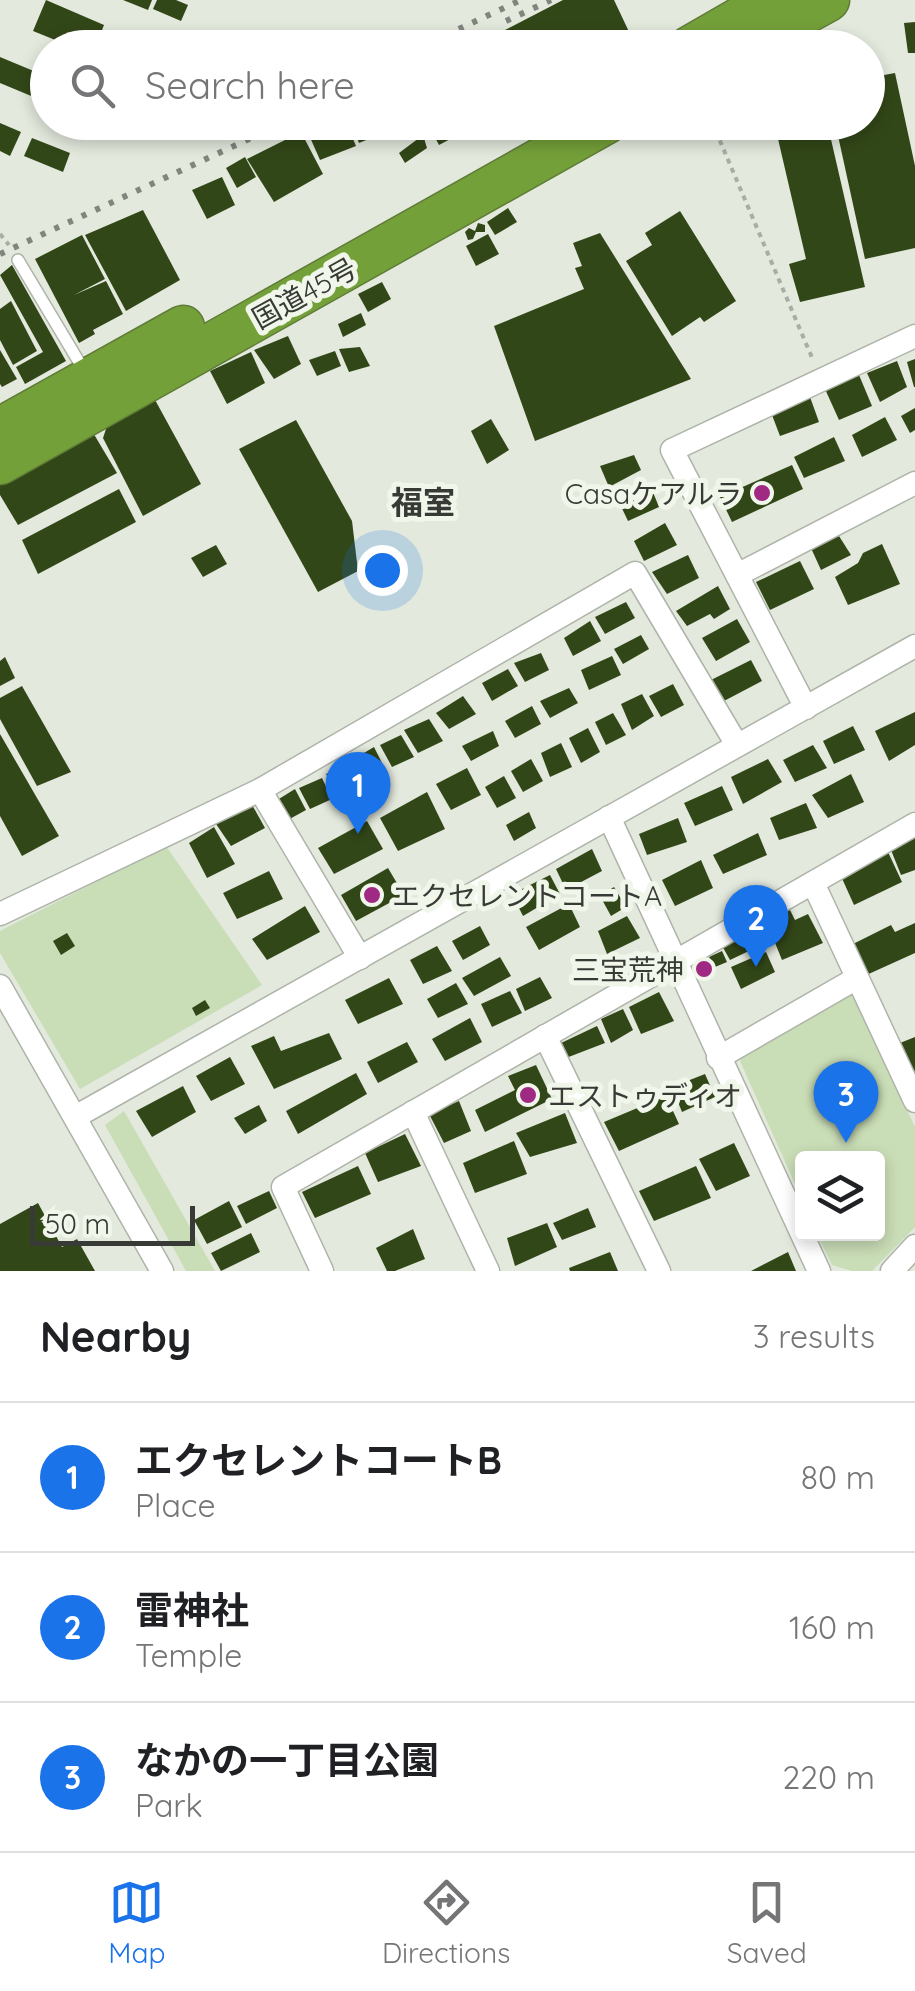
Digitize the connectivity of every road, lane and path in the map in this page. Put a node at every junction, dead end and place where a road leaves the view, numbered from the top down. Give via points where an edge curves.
1 (773, 0) edge
2 (828, 0) edge
3 (720, 30) edge
4 (774, 30) edge
5 (521, 140) edge
6 (576, 140) edge
7 (720, 140) edge
8 (18, 260) dead end
9 (915, 336) edge
10 (90, 378) junction
11 (821, 378) junction
12 (0, 429) edge
13 (0, 463) edge
14 (915, 483) edge
15 (737, 575) junction
16 (915, 646) edge
17 (806, 708) junction
18 (737, 745) junction
19 (260, 790) junction
20 (609, 817) junction
21 (915, 824) edge
22 (813, 883) junction
23 (0, 914) edge
24 (360, 958) junction
25 (675, 962) junction
26 (858, 978) junction
27 (0, 986) edge
28 (546, 1036) junction
29 (718, 1058) junction
30 (915, 1101) edge
31 (413, 1112) junction
32 (74, 1117) junction
33 (915, 1246) edge
34 (162, 1271) edge
35 (322, 1271) edge
36 (488, 1271) edge
37 (658, 1271) edge
38 (819, 1271) edge
39 (892, 1271) edge

1 - 3 highway
2 - 4 highway
5 - 10 highway, 国道45号
6 - 13 highway, 国道45号
7 - 11 path
8 - 10 lane
9 - 11 street
10 - 12 highway, 国道45号
11 - 15 street via 672,450
14 - 15 street
15 - 17 street
16 - 17 street
17 - 18 street
18 - 19 street via 635,573
18 - 20 street
19 - 23 street
19 - 24 street
20 - 24 street
20 - 25 street
21 - 22 street
22 - 25 street
22 - 26 street
24 - 32 street
25 - 28 street
25 - 29 street
26 - 29 street
26 - 30 street
27 - 32 street
28 - 31 street
28 - 37 street
29 - 38 street
31 - 35 street via 283,1187
31 - 36 street
32 - 34 street
33 - 39 street

